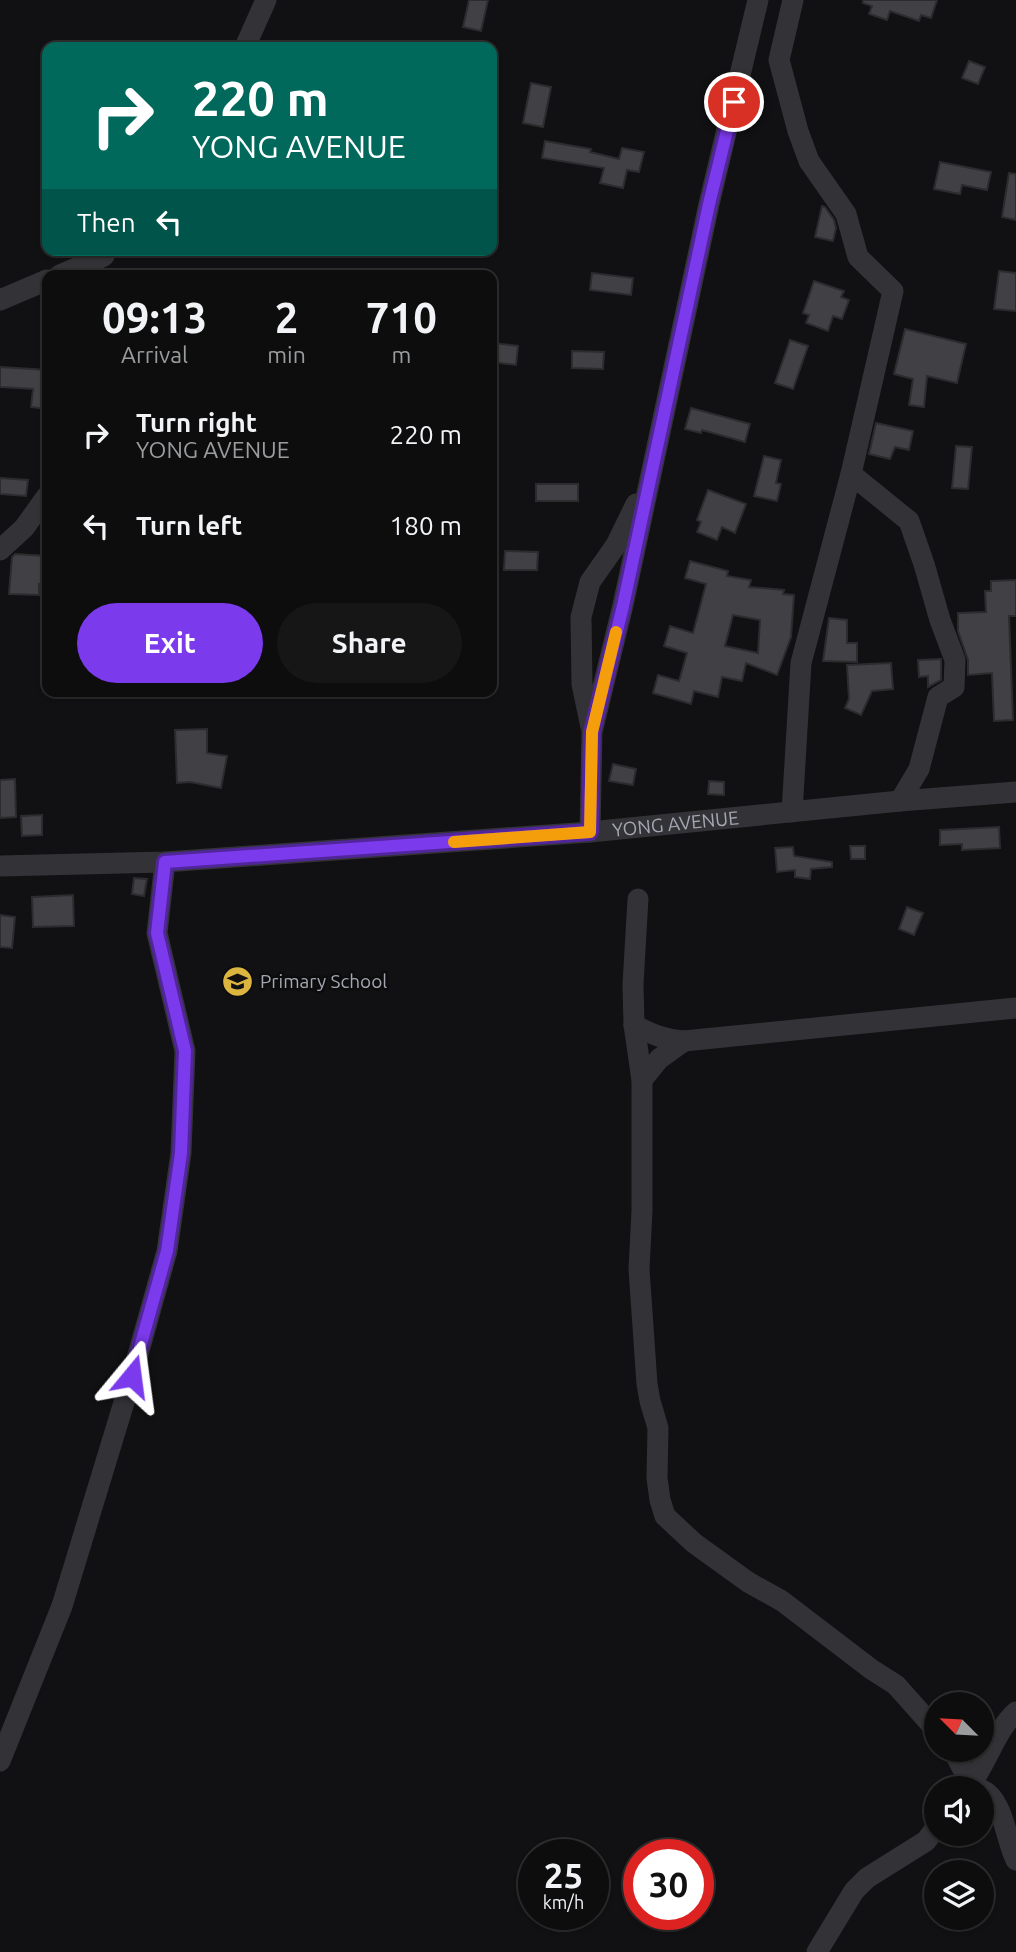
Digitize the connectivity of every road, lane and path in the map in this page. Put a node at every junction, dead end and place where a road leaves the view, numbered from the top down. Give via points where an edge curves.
1 (265, 0) edge
2 (758, 0) edge
3 (793, 0) edge
4 (247, 42) edge
5 (101, 256) edge
6 (104, 256) edge
7 (71, 270) edge
8 (91, 270) edge
9 (42, 282) edge
10 (0, 300) edge
11 (851, 474) junction
12 (650, 476) junction
13 (42, 502) edge
14 (0, 550) edge
15 (592, 732) junction
16 (1016, 792) edge
17 (900, 801) junction
18 (792, 812) junction
19 (590, 832) junction
20 (165, 862) junction
21 (0, 866) edge
22 (638, 899) dead end
23 (1016, 1008) edge
24 (634, 1025) junction
25 (684, 1041) junction
26 (642, 1080) junction
27 (1016, 1712) edge
28 (924, 1716) edge
29 (0, 1761) edge
30 (980, 1776) edge
31 (994, 1802) edge
32 (924, 1842) edge
33 (1016, 1860) edge
34 (817, 1952) edge

1 - 4 street
2 - 12 street
3 - 11 street via 779,60 798,131 809,161 846,214 858,257 893,291
5 - 7 street
6 - 8 street
9 - 10 street
11 - 17 street via 909,521 955,660 954,687 938,697 919,769
11 - 18 street via 801,663
12 - 15 street
12 - 15 street via 616,544 590,582 581,617 582,684
13 - 14 street via 24,528
15 - 19 street
16 - 17 street, YONG AVENUE
17 - 18 street, YONG AVENUE
18 - 19 street, YONG AVENUE
19 - 20 street, YONG AVENUE
20 - 21 street, YONG AVENUE
20 - 29 street via 157,933 185,1051 181,1153 167,1251 62,1606
22 - 24 street
23 - 25 street
24 - 25 street via 652,1035
24 - 26 street
25 - 26 street via 659,1059
26 - 28 street via 639,1269 647,1384 658,1428 657,1478 665,1516 694,1543 896,1685
27 - 30 street
31 - 33 street
32 - 34 street via 854,1891

